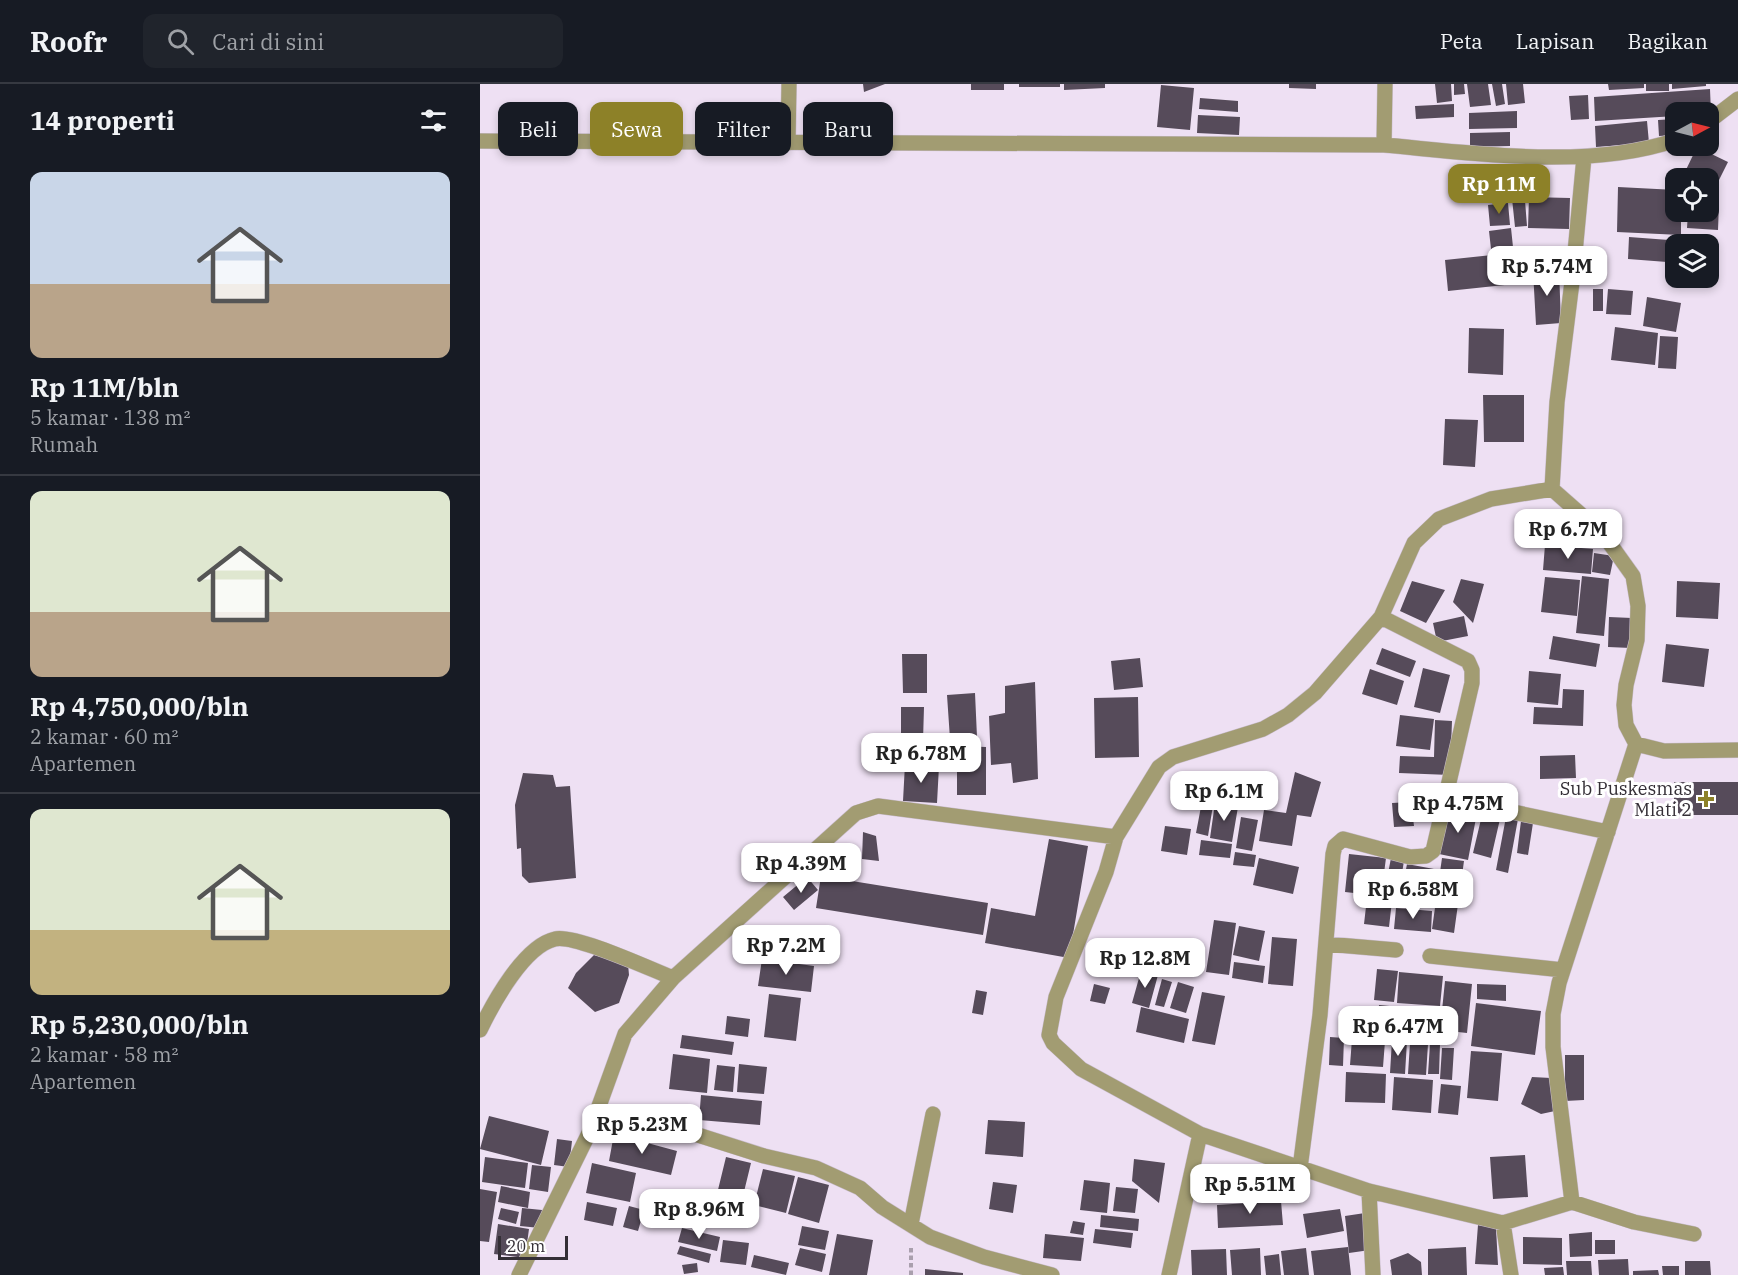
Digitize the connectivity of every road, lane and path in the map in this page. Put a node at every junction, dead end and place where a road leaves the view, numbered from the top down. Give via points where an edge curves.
1 (789, 84) edge
2 (1385, 84) edge
3 (1738, 99) edge
4 (789, 102) edge
5 (1719, 114) edge
6 (480, 141) edge
7 (695, 142) edge
8 (791, 143) edge
9 (1665, 143) edge
10 (1384, 145) junction
11 (1584, 157) junction
12 (1552, 489) junction
13 (1381, 617) junction
14 (1636, 744) junction
15 (1738, 750) edge
16 (1494, 808) dead end
17 (1608, 832) junction
18 (1116, 837) junction
19 (1326, 944) junction
20 (1396, 950) dead end
21 (1430, 956) dead end
22 (1563, 970) junction
23 (673, 978) junction
24 (480, 1030) edge
25 (933, 1114) dead end
26 (590, 1131) junction
27 (1200, 1134) junction
28 (1300, 1168) junction
29 (1369, 1191) junction
30 (1572, 1202) junction
31 (1503, 1223) junction
32 (911, 1224) junction
33 (1694, 1234) dead end
34 (519, 1275) edge
35 (1052, 1275) edge
36 (1168, 1275) edge
37 (1373, 1275) edge
38 (1511, 1275) edge

1 - 4 street
2 - 10 street
3 - 5 street
6 - 7 street
8 - 10 street
9 - 11 street
10 - 11 street via 1500,155
11 - 12 street via 1557,402
12 - 13 street via 1491,499 1439,519 1414,543
12 - 14 street via 1604,534 1633,576 1638,606 1637,640 1624,705 1626,725
13 - 18 street via 1315,693 1288,715 1263,729 1173,757 1159,767
13 - 19 street via 1468,661 1472,683 1433,851 1426,856 1410,857 1343,839 1338,842 1333,854
14 - 15 street via 1664,751
14 - 17 street
16 - 17 street
17 - 22 street
18 - 23 street via 878,806 856,813
18 - 27 street via 1056,997 1049,1035 1081,1069
19 - 20 street
19 - 28 street
21 - 22 street
22 - 30 street via 1553,1014 1553,1047
23 - 24 street via 582,942 556,938 527,955 490,1008
23 - 26 street via 625,1034
25 - 32 street
26 - 32 street via 622,1120 654,1121 816,1168 860,1188
26 - 34 street
27 - 28 street
27 - 36 street
28 - 29 street
29 - 31 street
29 - 37 street
30 - 31 street
30 - 33 street via 1634,1222
31 - 38 street
32 - 35 street via 930,1238 964,1251

